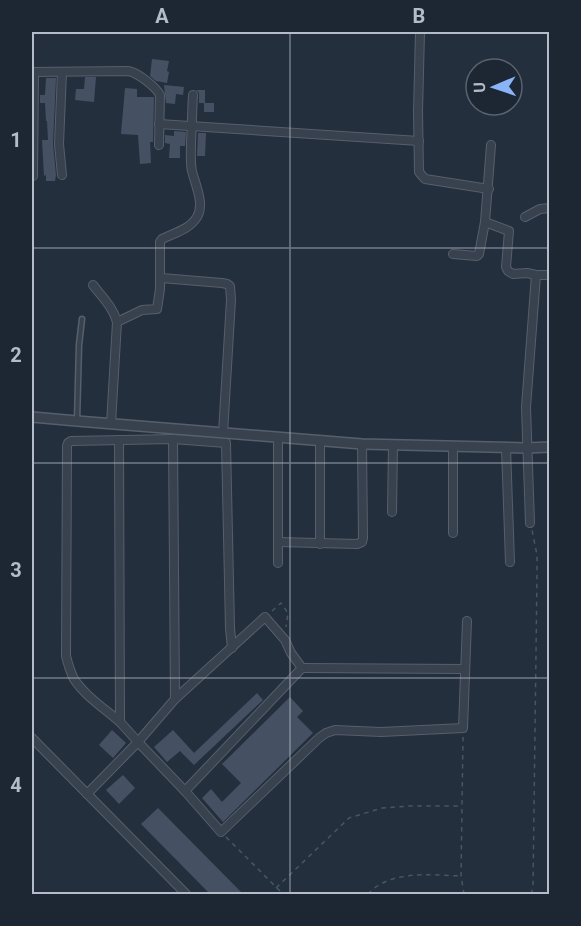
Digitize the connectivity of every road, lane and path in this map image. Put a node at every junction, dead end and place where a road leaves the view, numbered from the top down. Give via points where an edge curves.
1 (420, 32) edge
2 (33, 72) edge
3 (62, 72) junction
4 (193, 95) dead end
5 (159, 124) junction
6 (192, 127) junction
7 (419, 141) junction
8 (159, 145) dead end
9 (491, 145) dead end
10 (62, 175) dead end
11 (33, 176) dead end
12 (489, 189) junction
13 (549, 208) edge
14 (525, 217) dead end
15 (485, 222) junction
16 (453, 254) dead end
17 (536, 275) junction
18 (549, 275) edge
19 (160, 278) junction
20 (93, 285) dead end
21 (82, 319) dead end
22 (117, 322) junction
23 (32, 417) edge
24 (77, 421) junction
25 (111, 424) junction
26 (223, 433) junction
27 (278, 437) junction
28 (173, 439) junction
29 (119, 440) junction
30 (320, 440) junction
31 (362, 444) junction
32 (393, 445) junction
33 (453, 447) junction
34 (549, 447) edge
35 (506, 448) junction
36 (526, 448) junction
37 (392, 512) dead end
38 (530, 523) joint
39 (453, 533) dead end
40 (278, 542) junction
41 (320, 544) junction
42 (510, 562) dead end
43 (278, 563) dead end
44 (265, 617) junction
45 (467, 621) dead end
46 (285, 640) junction
47 (232, 648) junction
48 (302, 668) junction
49 (465, 669) junction
50 (175, 699) junction
51 (120, 722) junction
52 (463, 728) junction
53 (32, 738) edge
54 (138, 742) junction
55 (185, 791) junction
56 (87, 794) junction
57 (462, 806) junction
58 (221, 832) junction
59 (461, 876) junction
60 (276, 888) junction
61 (186, 894) edge
62 (283, 894) edge
63 (368, 894) edge
64 (464, 894) edge
65 (531, 894) edge

1 - 7 street
2 - 3 street
2 - 11 street
3 - 5 street via 133,71 160,95
3 - 10 street
4 - 6 street
5 - 6 street
5 - 8 street
6 - 7 street
6 - 19 street via 192,170 199,211 187,228 160,242
7 - 12 street via 419,172 424,179
9 - 12 street
12 - 15 street
13 - 14 street
15 - 16 street via 479,254
15 - 17 street via 509,231 508,271
17 - 18 street
17 - 36 street
19 - 22 street via 157,309 142,310
19 - 26 street via 230,286
20 - 22 street
21 - 24 lane
22 - 25 street
23 - 24 street
24 - 25 street
25 - 26 street
26 - 27 street
27 - 30 street
27 - 40 street
28 - 29 street
28 - 47 street via 226,442
28 - 50 street
29 - 51 street
29 - 51 street via 71,441 67,446 66,656 75,681
30 - 31 street
30 - 41 street
31 - 32 street
31 - 41 street via 362,542
32 - 33 street
32 - 37 street
33 - 35 street
33 - 39 street
34 - 36 street
35 - 36 street
35 - 42 street
36 - 38 street
38 - 65 path via 537,555
40 - 41 street
40 - 43 street
44 - 46 street
44 - 46 path via 281,603 288,613
44 - 47 street
45 - 49 street
46 - 48 street
47 - 50 street
48 - 49 street
48 - 55 street
49 - 52 street
50 - 54 street
51 - 54 street
52 - 57 path
52 - 58 street via 326,733
53 - 56 street
54 - 55 street
54 - 56 street
55 - 58 street
56 - 61 street
57 - 59 path
57 - 60 path via 382,808 349,818
58 - 60 path
59 - 63 path via 394,878
59 - 64 path
60 - 62 path

